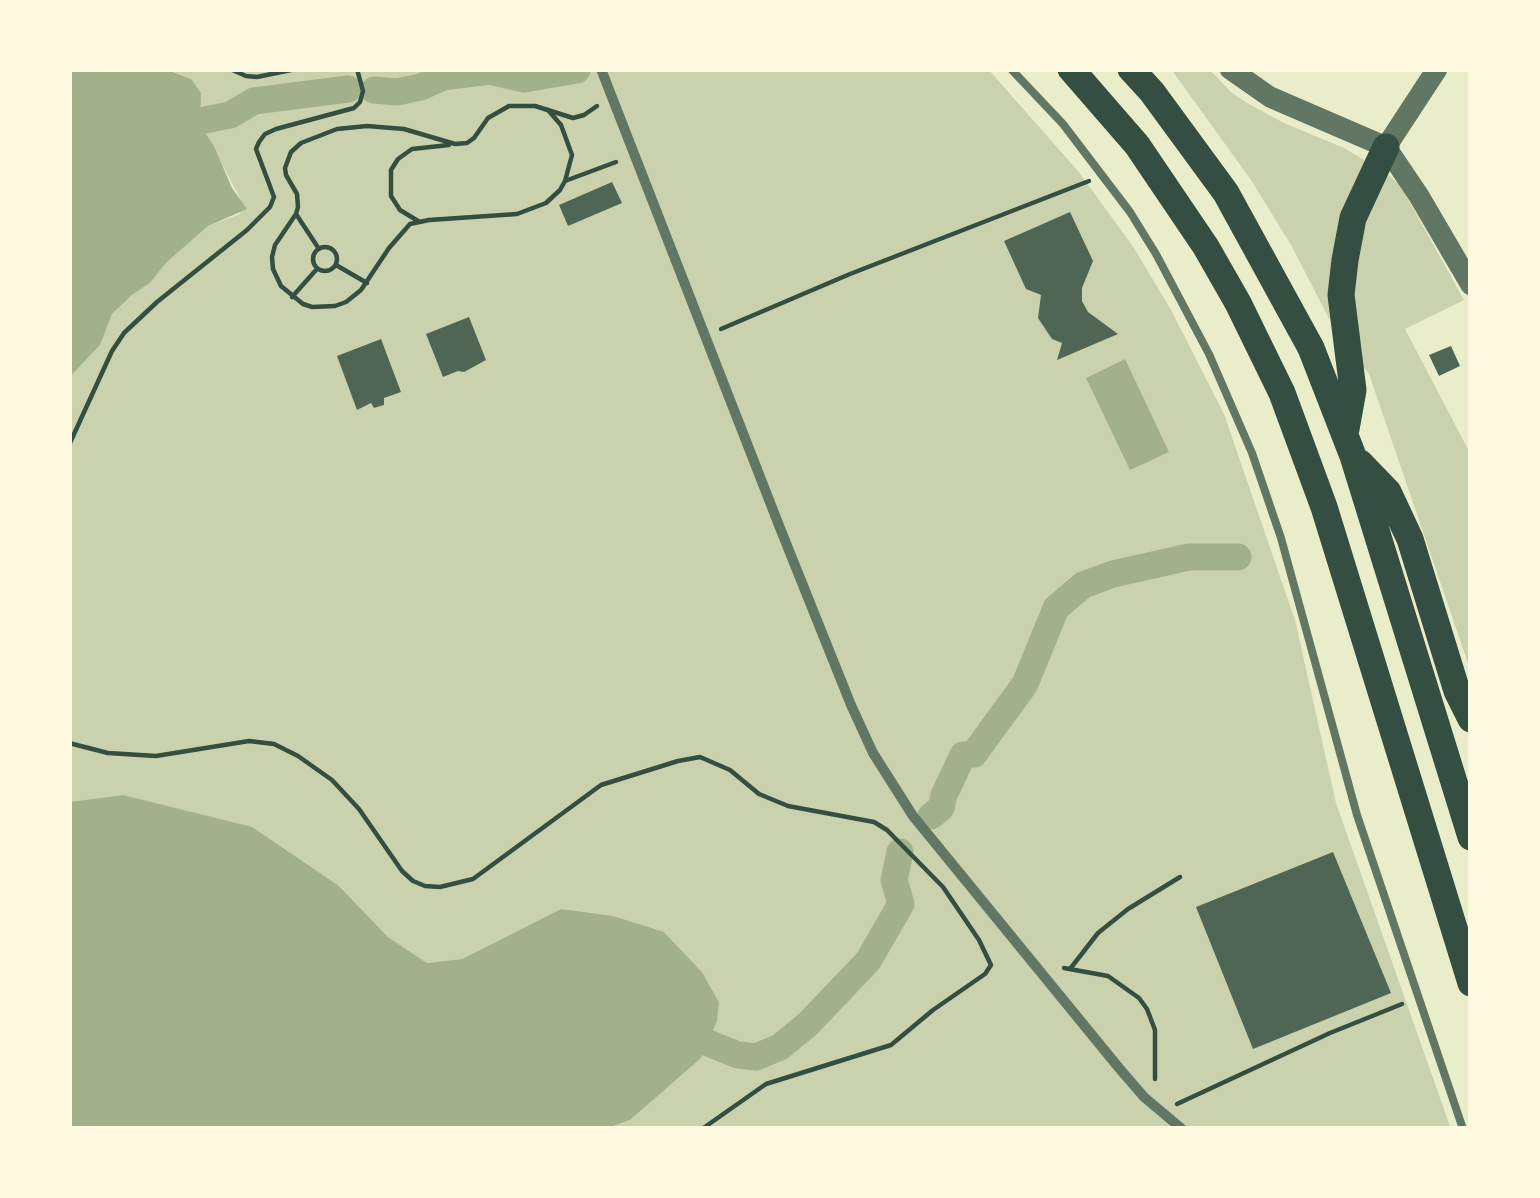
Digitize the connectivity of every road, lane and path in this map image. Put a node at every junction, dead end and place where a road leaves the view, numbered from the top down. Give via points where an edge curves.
1 (230, 69) edge
2 (296, 69) edge
3 (357, 69) edge
4 (601, 69) edge
5 (1011, 69) edge
6 (1072, 69) edge
7 (1131, 69) edge
8 (1230, 69) edge
9 (1437, 69) edge
10 (610, 94) junction
11 (548, 110) junction
12 (412, 131) junction
13 (454, 145) junction
14 (1386, 146) junction
15 (412, 148) junction
16 (634, 155) junction
17 (1102, 176) junction
18 (565, 181) junction
19 (296, 214) junction
20 (419, 221) junction
21 (319, 250) junction
22 (336, 265) junction
23 (318, 269) junction
24 (367, 283) junction
25 (1471, 285) edge
26 (292, 297) junction
27 (705, 336) junction
28 (1349, 444) junction
29 (69, 445) edge
30 (1471, 719) edge
31 (69, 743) edge
32 (1357, 815) junction
33 (1342, 821) dead end
34 (1471, 837) edge
35 (1180, 877) dead end
36 (1038, 967) junction
37 (1070, 968) junction
38 (1471, 983) edge
39 (1420, 998) junction
40 (1150, 1102) junction
41 (1161, 1111) junction
42 (702, 1129) edge
43 (1182, 1129) edge
44 (1462, 1129) edge

1 - 2 path via 267,77
3 - 29 path via 362,91 354,108 266,134 256,149 274,197 270,207 124,333
4 - 10 street
5 - 17 lane
6 - 38 highway via 1206,247 1282,393
7 - 28 highway via 1247,228 1311,349
8 - 14 street via 1270,97
9 - 14 street
10 - 11 path via 579,117
10 - 16 street
11 - 13 path via 499,110 474,138
11 - 18 path via 570,145
12 - 13 path
12 - 15 path
12 - 19 path via 349,126 301,143 285,168 299,200
13 - 15 path
14 - 25 street
14 - 28 highway via 1353,218 1345,260
15 - 20 path via 394,164 389,190 400,210
16 - 18 path
16 - 27 street
17 - 27 path
17 - 32 lane via 1166,273 1252,453
18 - 20 path via 526,212
19 - 21 path
19 - 26 path via 272,257
20 - 24 path
21 - 22 path via 332,249
21 - 23 path
22 - 23 path
22 - 24 path
23 - 26 path
24 - 26 path via 335,306
27 - 36 street via 873,753 913,816
28 - 30 highway via 1388,492 1410,539
28 - 34 highway
31 - 42 path via 156,756 274,744 332,780 402,871 425,886 473,879 601,785 677,760 700,757 788,806 874,822 943,887 992,964 890,1045 766,1084
32 - 33 lane
32 - 39 lane
35 - 37 path via 1097,933
36 - 37 path
36 - 40 street
37 - 40 path via 1125,985 1147,1009 1157,1051
39 - 41 path
39 - 44 lane
40 - 41 street
41 - 43 street

